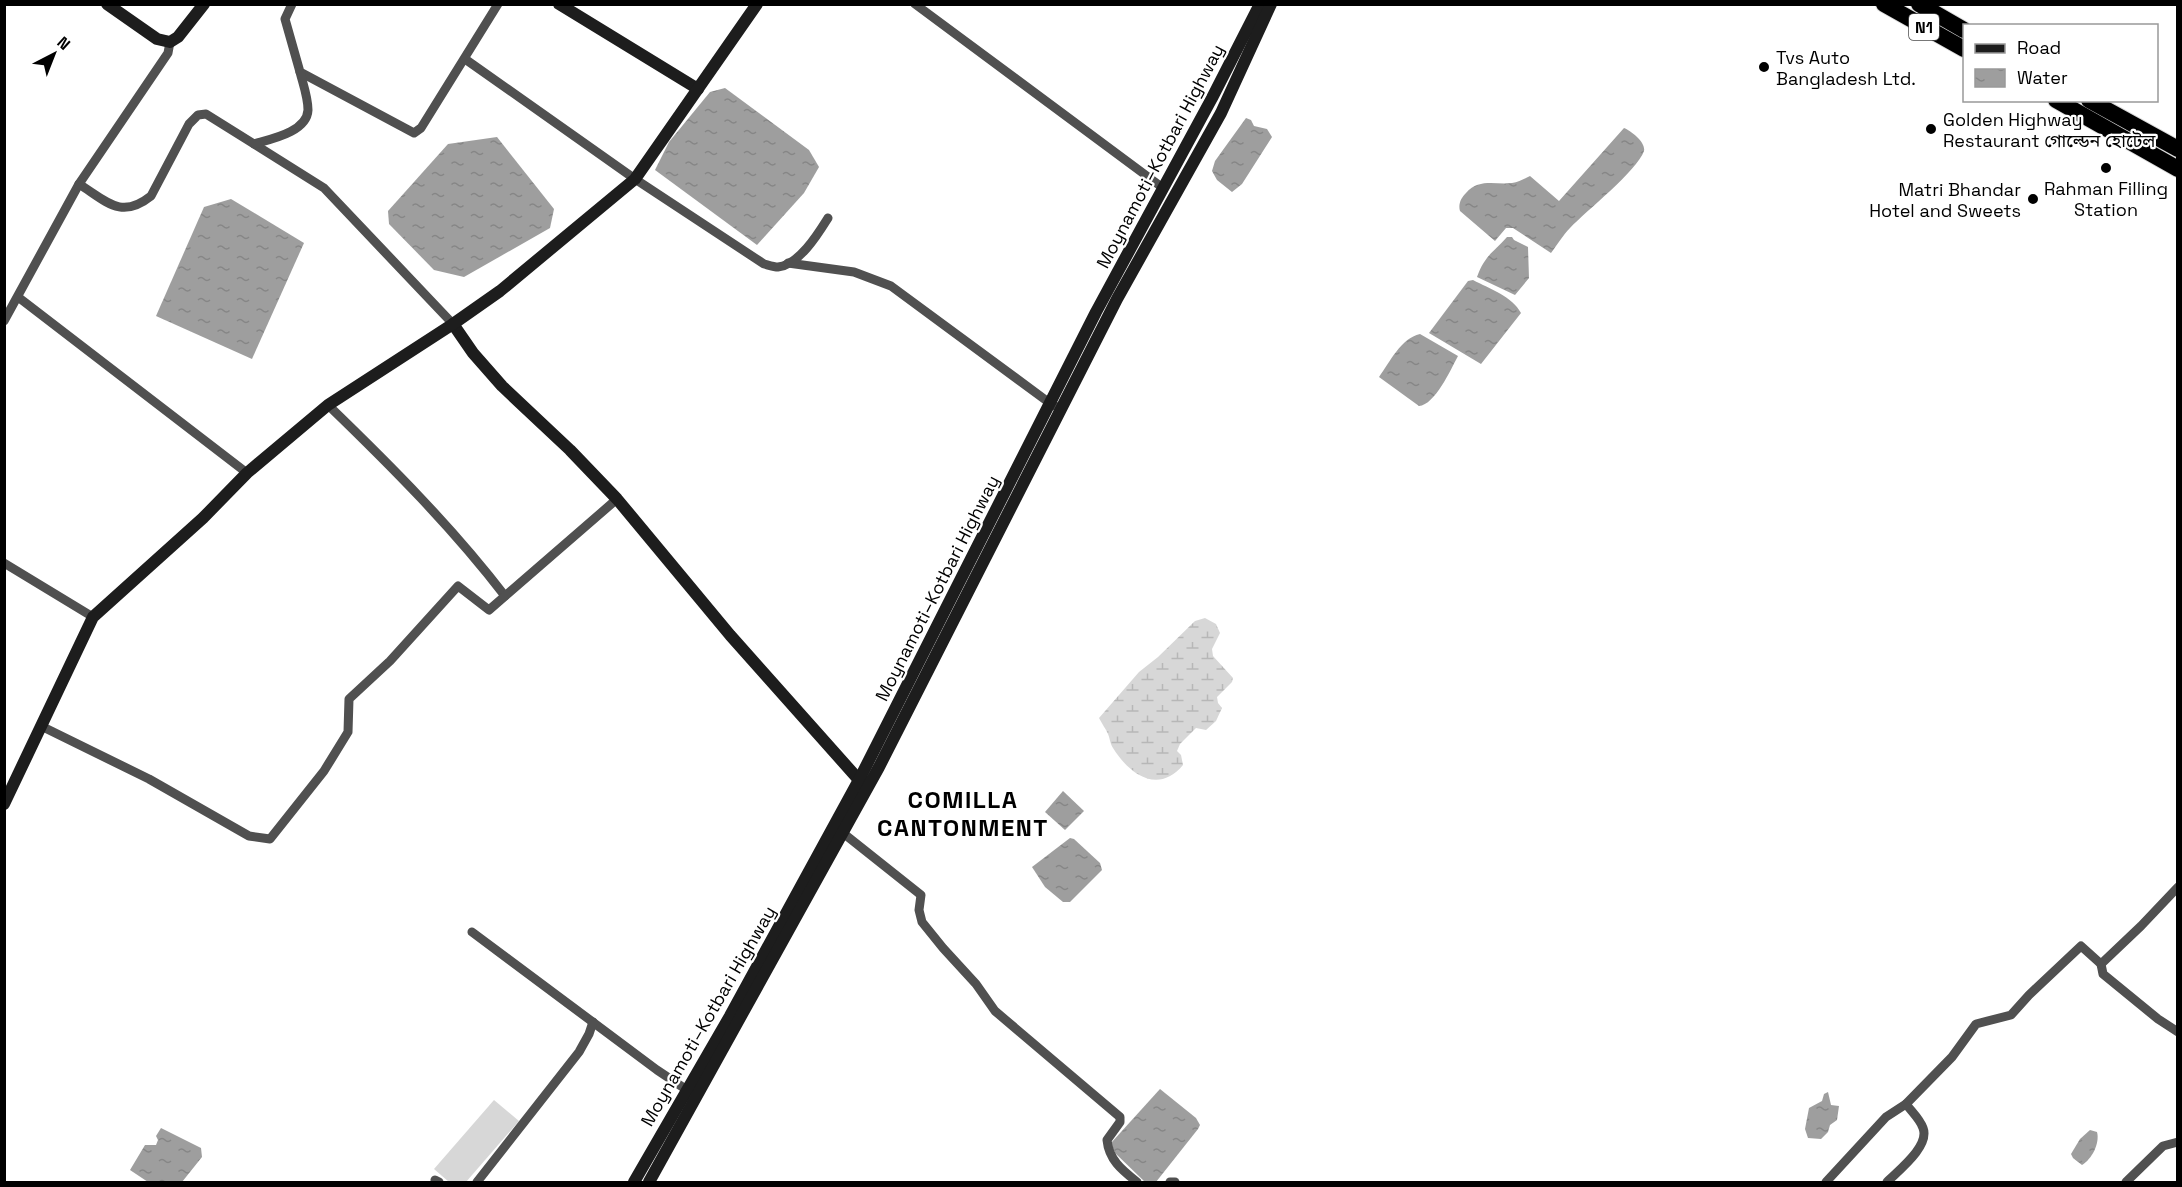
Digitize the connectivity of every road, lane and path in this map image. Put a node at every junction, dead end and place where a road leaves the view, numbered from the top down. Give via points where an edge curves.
1 (107, 4) edge
2 (204, 4) edge
3 (292, 4) edge
4 (498, 4) edge
5 (559, 4) edge
6 (757, 4) edge
7 (915, 4) edge
8 (1271, 4) edge
9 (1884, 4) edge
10 (1918, 4) edge
11 (1260, 14) edge
12 (1963, 29) edge
13 (170, 42) junction
14 (1963, 48) edge
15 (465, 59) junction
16 (300, 72) junction
17 (698, 89) junction
18 (2060, 102) edge
19 (2093, 102) edge
20 (254, 144) junction
21 (2178, 149) edge
22 (2178, 169) edge
23 (635, 179) junction
24 (79, 184) junction
25 (1163, 188) junction
26 (828, 218) dead end
27 (788, 263) junction
28 (18, 297) junction
29 (4, 321) edge
30 (453, 324) junction
31 (328, 405) junction
32 (1056, 406) junction
33 (247, 473) junction
34 (617, 499) junction
35 (4, 563) edge
36 (505, 596) junction
37 (93, 617) junction
38 (41, 726) junction
39 (864, 782) junction
40 (4, 804) edge
41 (843, 833) junction
42 (2178, 887) edge
43 (472, 933) dead end
44 (2101, 964) junction
45 (593, 1022) junction
46 (2178, 1032) edge
47 (687, 1090) junction
48 (1906, 1104) junction
49 (2178, 1142) edge
50 (477, 1182) edge
51 (634, 1182) edge
52 (649, 1182) edge
53 (1137, 1182) edge
54 (1170, 1182) edge
55 (1175, 1182) edge
56 (1826, 1182) edge
57 (1887, 1182) edge
58 (2126, 1182) edge

1 - 13 main road via 157,39
2 - 13 main road
3 - 16 street via 285,19
4 - 15 street
5 - 17 main road
6 - 17 main road
7 - 25 street
8 - 11 main road, Moynamoti–Kotbari Highway
9 - 14 highway, N1
10 - 12 highway, N1
11 - 25 main road, Moynamoti–Kotbari Highway
11 - 32 main road, Moynamoti–Kotbari Highway via 1221,113
13 - 24 street via 168,53
15 - 16 street via 414,133
15 - 23 street
16 - 20 street via 308,112 302,124
17 - 23 main road
18 - 22 highway
19 - 21 highway
20 - 24 street via 206,114 198,115 189,124 151,196 143,202 128,209 115,207
20 - 30 street via 324,188
23 - 27 street via 764,264 779,267
23 - 30 main road via 500,291
24 - 28 street
25 - 32 main road, Moynamoti–Kotbari Highway via 1096,312
26 - 27 street via 811,245
27 - 32 street via 854,272 891,286
28 - 29 street
28 - 33 street
30 - 31 main road
30 - 34 main road via 502,386
31 - 33 main road
31 - 36 street via 406,481
32 - 39 main road, Moynamoti–Kotbari Highway
33 - 37 main road
34 - 36 street
34 - 39 main road via 730,634
35 - 37 street
36 - 38 street via 489,610 458,586 349,699 348,732 324,771 270,839 249,836 149,779
37 - 38 main road
38 - 40 main road
39 - 41 main road, Moynamoti–Kotbari Highway
39 - 47 main road, Moynamoti–Kotbari Highway
41 - 52 main road, Moynamoti–Kotbari Highway
41 - 53 street via 921,895 922,922 995,1011 1120,1118 1107,1145 1115,1163
42 - 44 street
43 - 45 street
44 - 46 street via 2103,974
44 - 48 street via 2081,946 2011,1015 1976,1024 1952,1057
45 - 47 street
45 - 50 street via 579,1052
47 - 51 main road, Moynamoti–Kotbari Highway
48 - 56 street via 1886,1117
48 - 57 street via 1925,1135 1921,1146
49 - 58 street via 2163,1146
54 - 55 street

